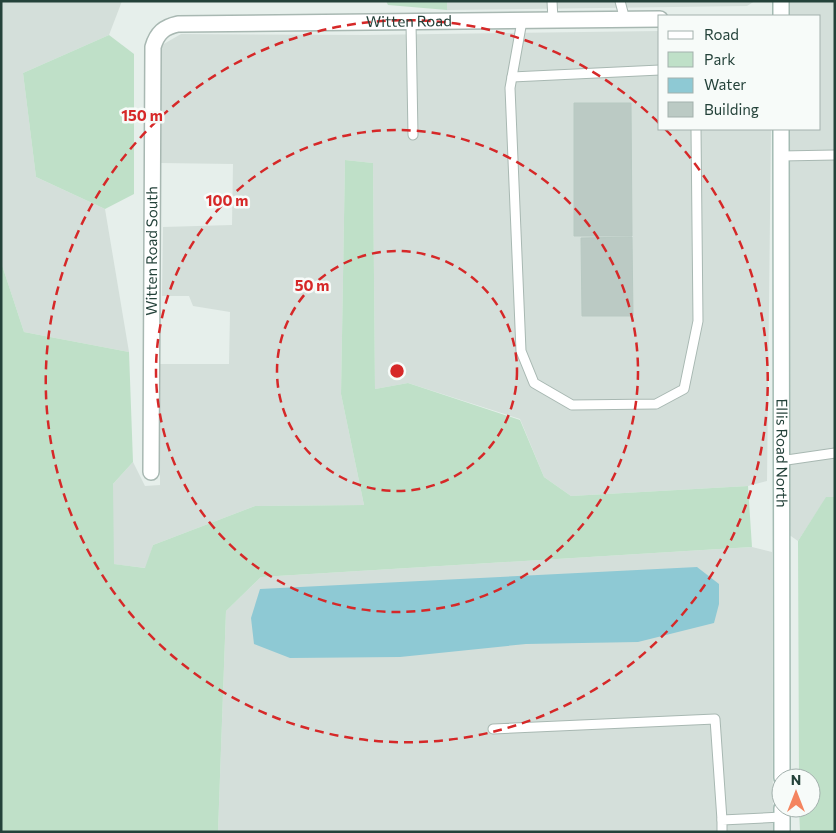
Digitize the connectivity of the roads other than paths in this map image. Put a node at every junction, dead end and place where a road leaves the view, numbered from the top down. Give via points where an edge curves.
1 (552, 1) edge
2 (620, 1) edge
3 (781, 1) edge
4 (781, 15) edge
5 (658, 19) edge
6 (553, 20) junction
7 (625, 20) junction
8 (522, 21) junction
9 (412, 23) junction
10 (160, 32) joint
11 (658, 70) edge
12 (512, 77) junction
13 (696, 130) edge
14 (781, 130) edge
15 (413, 135) dead end
16 (835, 155) edge
17 (781, 156) junction
18 (835, 453) edge
19 (780, 461) junction
20 (151, 472) dead end
21 (494, 729) dead end
22 (782, 768) edge
23 (782, 819) edge
24 (722, 820) junction
25 (722, 832) edge

1 - 6 lane
2 - 7 lane
3 - 4 street
5 - 7 street, Witten Road
6 - 7 street, Witten Road
6 - 8 street, Witten Road
8 - 9 street, Witten Road
8 - 12 lane
9 - 10 street, Witten Road via 178,24
9 - 15 lane
10 - 20 street, Witten Road South via 152,47
11 - 12 lane
12 - 13 lane via 521,351 534,383 572,405 656,404 684,389 698,321
14 - 17 street, Ellis Road North
16 - 17 lane
17 - 19 street, Ellis Road North
18 - 19 lane
19 - 22 street, Ellis Road North
21 - 24 lane via 715,719
23 - 24 lane
24 - 25 lane

